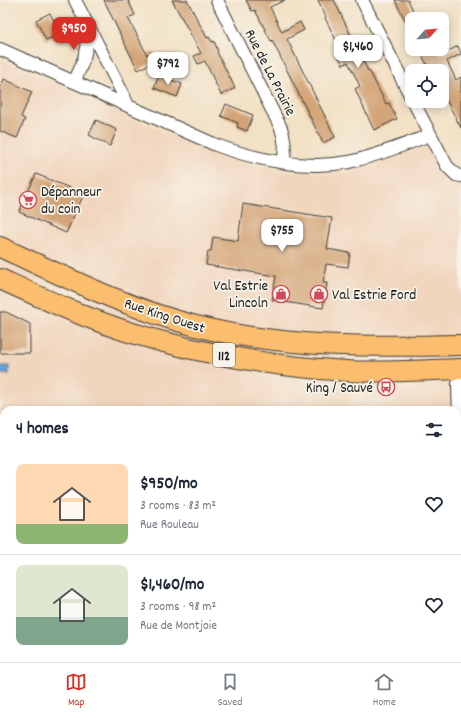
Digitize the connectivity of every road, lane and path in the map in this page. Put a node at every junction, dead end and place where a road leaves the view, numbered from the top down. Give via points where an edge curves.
1 (75, 0) edge
2 (217, 0) edge
3 (362, 0) edge
4 (86, 22) junction
5 (0, 49) edge
6 (74, 82) junction
7 (405, 86) edge
8 (128, 106) junction
9 (416, 108) edge
10 (430, 135) junction
11 (283, 162) junction
12 (461, 176) edge
13 (0, 247) edge
14 (0, 279) edge
15 (461, 346) edge
16 (461, 370) edge
17 (461, 378) edge
18 (459, 406) edge

1 - 4 street
2 - 11 street, Rue de La Prairie via 281,128 286,151
3 - 7 street
4 - 6 street via 86,52
4 - 8 street
5 - 6 street
6 - 8 street
8 - 11 street via 237,153
9 - 10 street
10 - 11 street via 348,162
10 - 12 street via 447,166 456,175
13 - 15 main road, Rue King Ouest / 112 via 122,302 173,320 220,332 315,344
14 - 16 main road, Rue King Ouest / 112 via 108,324 207,352 270,363 347,371
17 - 18 street via 458,384

